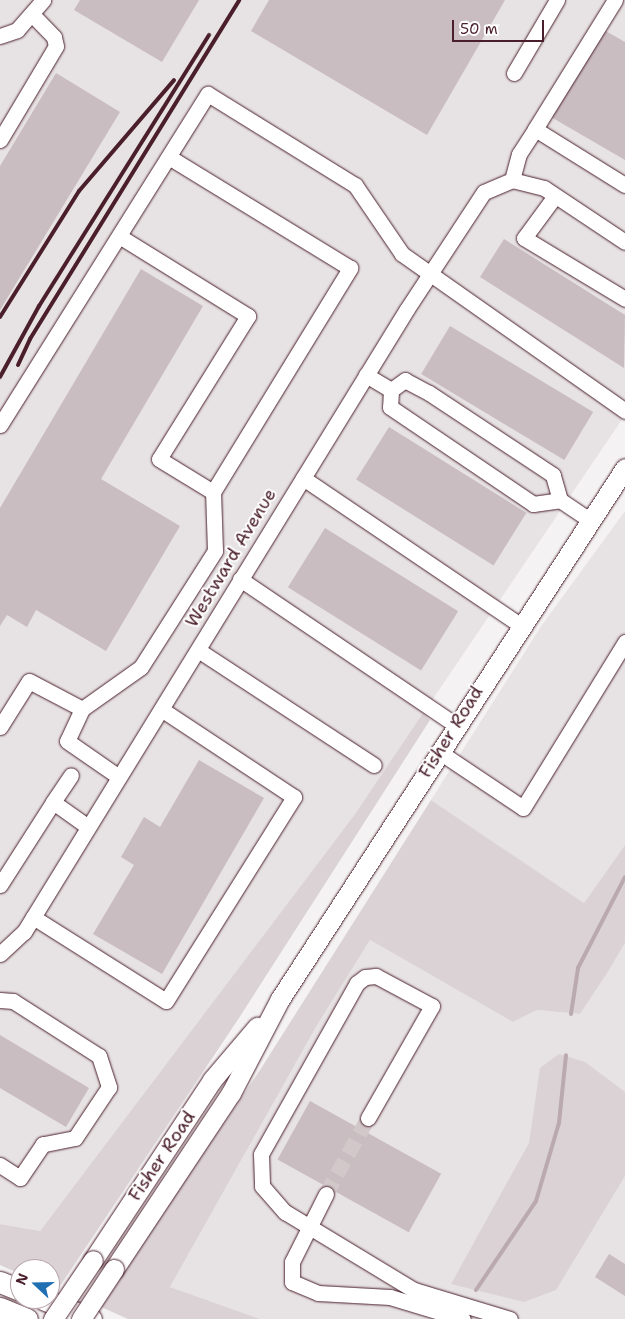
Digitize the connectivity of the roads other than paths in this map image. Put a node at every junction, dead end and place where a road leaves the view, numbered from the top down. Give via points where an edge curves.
1 (43, 0) edge
2 (557, 0) edge
3 (616, 0) edge
4 (33, 15) junction
5 (0, 36) edge
6 (514, 73) dead end
7 (536, 129) junction
8 (0, 140) edge
9 (169, 157) junction
10 (512, 180) junction
11 (625, 185) edge
12 (555, 196) junction
13 (119, 236) junction
14 (625, 242) edge
15 (430, 272) junction
16 (625, 299) edge
17 (366, 375) junction
18 (391, 390) junction
19 (625, 410) edge
20 (0, 425) edge
21 (625, 468) edge
22 (303, 478) junction
23 (213, 492) junction
24 (560, 500) junction
25 (590, 520) junction
26 (240, 579) junction
27 (520, 625) junction
28 (625, 642) edge
29 (198, 650) junction
30 (82, 709) junction
31 (161, 709) junction
32 (456, 724) junction
33 (0, 726) edge
34 (438, 751) junction
35 (374, 765) dead end
36 (71, 774) dead end
37 (119, 777) junction
38 (53, 802) junction
39 (88, 827) junction
40 (0, 885) edge
41 (33, 917) junction
42 (0, 954) edge
43 (280, 999) junction
44 (0, 1000) edge
45 (368, 1118) tunnel mouth
46 (0, 1165) edge
47 (326, 1194) tunnel mouth
48 (308, 1228) junction
49 (60, 1306) edge
50 (0, 1308) edge
51 (27, 1319) edge
52 (53, 1319) edge
53 (80, 1319) edge
54 (91, 1319) edge
55 (463, 1319) edge
56 (510, 1319) edge

1 - 4 street
2 - 6 street
3 - 7 street
4 - 5 street via 18,30
4 - 8 street via 54,37 56,46
7 - 10 street via 519,154
7 - 11 street
9 - 13 street
9 - 15 street via 208,94 355,185 402,254
9 - 23 street via 350,268
10 - 12 street via 544,188
10 - 15 street, Westward Avenue via 484,192 464,217
12 - 14 street
12 - 16 street via 524,238
13 - 20 street
13 - 23 street via 248,316 159,459
15 - 17 street, Westward Avenue
15 - 19 street
17 - 18 street
17 - 22 street, Westward Avenue
18 - 24 street via 390,407 533,504
18 - 24 street via 406,380 429,392 553,475
21 - 25 main road, Fisher Road
22 - 26 street, Westward Avenue
22 - 27 street
23 - 30 street via 215,551 141,667
24 - 25 street
25 - 27 main road, Fisher Road
26 - 29 street, Westward Avenue
26 - 32 street
27 - 32 main road, Fisher Road
28 - 34 street via 522,808
29 - 31 street, Westward Avenue
29 - 35 street
30 - 33 street via 29,681
30 - 37 street via 67,741
31 - 37 street, Westward Avenue
31 - 41 street via 294,797 166,1001
32 - 34 main road, Fisher Road
34 - 43 main road, Fisher Road
36 - 38 street
37 - 39 street, Westward Avenue
38 - 39 street
38 - 40 street
39 - 41 street, Westward Avenue
41 - 42 street, Westward Avenue via 10,948
43 - 52 main road, Fisher Road, bridge via 212,1080
43 - 53 main road, Fisher Road, bridge via 231,1093
44 - 46 street via 13,1001 99,1056 109,1088 75,1138 42,1144 20,1178
45 - 48 street via 432,1006 376,976 365,977 357,983 261,1154 262,1186 285,1212
47 - 48 street
48 - 55 street via 292,1262 290,1275 299,1287 318,1294 390,1297
48 - 56 street via 414,1290
49 - 54 highway
50 - 51 highway

